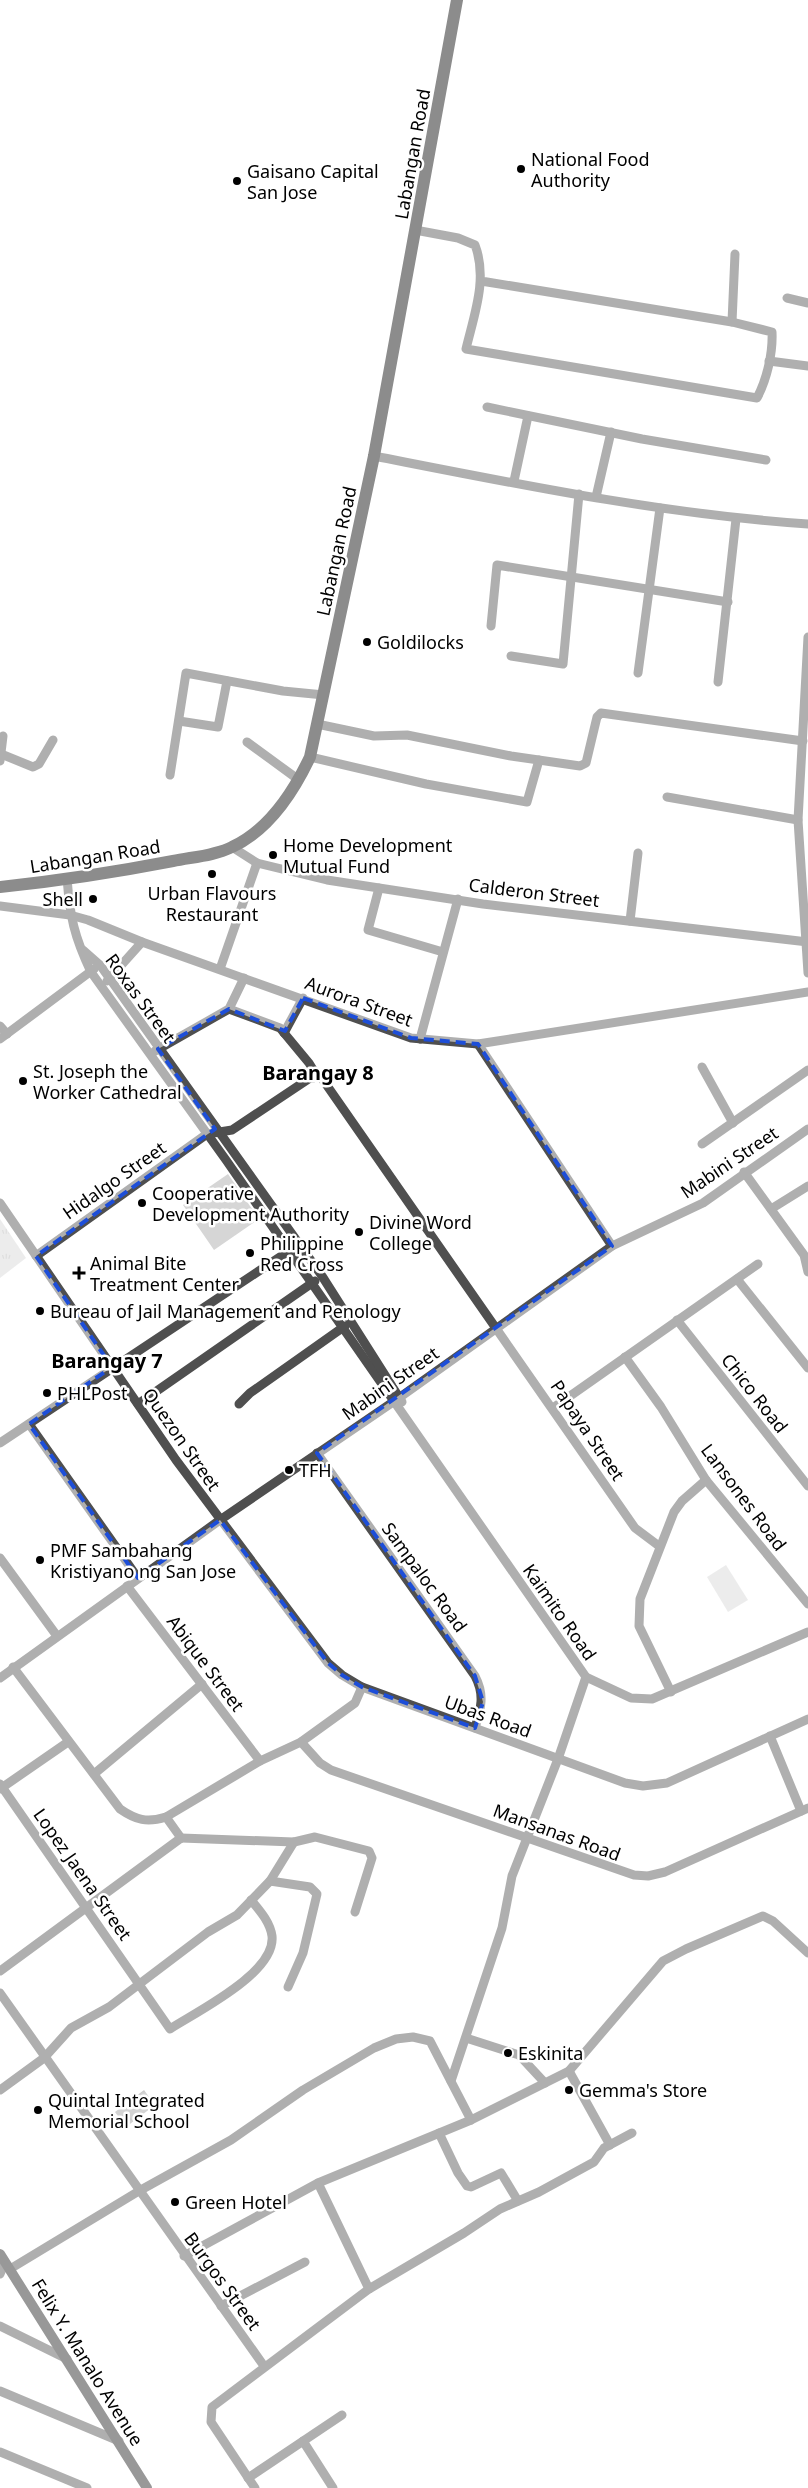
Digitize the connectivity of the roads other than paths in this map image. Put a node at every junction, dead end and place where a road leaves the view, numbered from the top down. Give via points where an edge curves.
1 (457, 0) edge
2 (415, 230) junction
3 (735, 254) dead end
4 (481, 281) junction
5 (787, 298) dead end
6 (808, 302) edge
7 (732, 322) junction
8 (769, 360) junction
9 (808, 366) edge
10 (487, 407) dead end
11 (528, 416) junction
12 (611, 432) junction
13 (374, 456) junction
14 (766, 460) dead end
15 (514, 482) junction
16 (579, 494) junction
17 (596, 497) junction
18 (660, 508) junction
19 (736, 519) junction
20 (808, 524) edge
21 (572, 578) junction
22 (649, 591) junction
23 (728, 602) junction
24 (491, 626) dead end
25 (808, 637) edge
26 (511, 656) dead end
27 (638, 673) dead end
28 (227, 681) junction
29 (718, 682) dead end
30 (807, 687) edge
31 (324, 695) junction
32 (179, 721) junction
33 (317, 724) junction
34 (806, 726) edge
35 (3, 736) dead end
36 (53, 740) dead end
37 (803, 741) junction
38 (246, 742) dead end
39 (1, 757) edge
40 (310, 757) junction
41 (539, 760) junction
42 (170, 775) dead end
43 (299, 780) junction
44 (667, 797) dead end
45 (804, 797) edge
46 (798, 820) junction
47 (232, 847) junction
48 (638, 853) dead end
49 (257, 864) junction
50 (67, 878) junction
51 (0, 888) edge
52 (379, 888) junction
53 (458, 899) junction
54 (0, 906) edge
55 (70, 915) junction
56 (630, 921) junction
57 (142, 942) junction
58 (807, 942) edge
59 (79, 947) junction
60 (443, 952) junction
61 (100, 964) junction
62 (220, 969) junction
63 (91, 972) junction
64 (808, 973) edge
65 (110, 978) junction
66 (244, 978) junction
67 (102, 986) junction
68 (808, 992) edge
69 (303, 998) junction
70 (229, 1009) junction
71 (0, 1026) edge
72 (284, 1033) junction
73 (3, 1037) edge
74 (420, 1039) junction
75 (478, 1044) junction
76 (154, 1051) junction
77 (702, 1068) dead end
78 (808, 1070) edge
79 (317, 1076) junction
80 (734, 1123) junction
81 (808, 1129) edge
82 (212, 1133) junction
83 (702, 1144) dead end
84 (744, 1172) junction
85 (808, 1186) edge
86 (0, 1203) edge
87 (771, 1209) junction
88 (299, 1244) junction
89 (612, 1246) junction
90 (289, 1251) junction
91 (36, 1256) junction
92 (758, 1264) dead end
93 (808, 1272) edge
94 (322, 1276) junction
95 (737, 1279) junction
96 (312, 1283) junction
97 (677, 1320) junction
98 (351, 1321) junction
99 (496, 1327) junction
100 (342, 1328) junction
101 (625, 1357) junction
102 (112, 1367) junction
103 (808, 1368) edge
104 (397, 1399) junction
105 (138, 1404) junction
106 (239, 1404) dead end
107 (553, 1408) junction
108 (406, 1417) joint
109 (30, 1424) junction
110 (0, 1443) edge
111 (316, 1453) junction
112 (706, 1480) junction
113 (808, 1486) edge
114 (220, 1520) junction
115 (659, 1546) junction
116 (0, 1558) edge
117 (138, 1578) junction
118 (126, 1586) junction
119 (808, 1604) edge
120 (808, 1632) edge
121 (57, 1636) junction
122 (14, 1667) junction
123 (586, 1677) junction
124 (0, 1678) edge
125 (202, 1684) junction
126 (362, 1687) junction
127 (671, 1692) junction
128 (808, 1719) edge
129 (474, 1728) junction
130 (770, 1736) junction
131 (68, 1742) junction
132 (301, 1742) junction
133 (558, 1759) junction
134 (260, 1761) junction
135 (94, 1774) junction
136 (1, 1787) edge
137 (804, 1810) edge
138 (166, 1817) junction
139 (181, 1838) junction
140 (525, 1838) junction
141 (294, 1842) junction
142 (270, 1880) junction
143 (251, 1900) junction
144 (87, 1908) junction
145 (355, 1912) dead end
146 (808, 1952) edge
147 (0, 1971) edge
148 (138, 1983) junction
149 (288, 1988) dead end
150 (0, 1993) edge
151 (466, 2038) junction
152 (44, 2058) junction
153 (569, 2070) junction
154 (451, 2081) junction
155 (545, 2083) junction
156 (0, 2090) edge
157 (472, 2120) junction
158 (439, 2133) junction
159 (632, 2133) dead end
160 (610, 2145) junction
161 (318, 2183) junction
162 (139, 2191) junction
163 (518, 2201) junction
164 (184, 2256) junction
165 (5, 2262) edge
166 (305, 2262) dead end
167 (0, 2274) edge
168 (369, 2289) junction
169 (220, 2306) junction
170 (0, 2326) edge
171 (68, 2360) junction
172 (264, 2366) junction
173 (0, 2391) edge
174 (342, 2415) dead end
175 (120, 2441) junction
176 (303, 2441) junction
177 (0, 2452) edge
178 (248, 2478) junction
179 (145, 2487) edge
180 (88, 2488) edge
181 (255, 2488) edge
182 (333, 2488) edge

1 - 2 main road, Labangan Road
2 - 4 street via 458,238 475,245 481,260
2 - 13 main road, Labangan Road
3 - 7 street
4 - 7 street
4 - 8 street via 466,349 758,398
5 - 6 street
7 - 8 street via 772,332
8 - 9 street
10 - 11 street
11 - 12 street
11 - 15 street
12 - 14 street
12 - 17 street
13 - 15 street
13 - 31 main road, Labangan Road
15 - 16 street
16 - 17 street
16 - 21 street
17 - 18 street
18 - 19 street
18 - 22 street
19 - 20 street
19 - 23 street
21 - 22 street
21 - 24 street via 497,566
21 - 26 street via 563,664
22 - 23 street
22 - 27 street
23 - 29 street
25 - 30 street
28 - 31 street
28 - 32 street via 218,727
28 - 32 street via 186,673
30 - 34 street
31 - 33 main road, Labangan Road
32 - 42 street
33 - 40 main road, Labangan Road
33 - 41 street via 374,736 407,735
34 - 37 street
35 - 39 street
36 - 39 street via 39,764 33,767
37 - 41 street via 601,713 597,717 586,763 580,766
37 - 45 street
38 - 43 street
40 - 41 street via 426,784 527,802
40 - 43 main road, Labangan Road
43 - 47 main road, Labangan Road via 264,824
44 - 46 street
45 - 46 street
46 - 58 street
47 - 49 street, Calderon Street
47 - 50 main road, Labangan Road via 127,870
48 - 56 street
49 - 52 street, Calderon Street
49 - 62 street
50 - 51 main road, Labangan Road
50 - 55 street, Roxas Street
52 - 53 street, Calderon Street
52 - 60 street via 368,930
53 - 56 street, Calderon Street
53 - 60 street
54 - 55 street, Aurora Street
55 - 57 street, Aurora Street
55 - 59 street, Roxas Street
56 - 58 street, Calderon Street
57 - 62 street, Aurora Street
57 - 65 street
58 - 64 street
59 - 61 street, Roxas Street
59 - 63 street, Roxas Street
60 - 74 street
61 - 63 street
61 - 65 street, Roxas Street
62 - 66 street, Aurora Street
63 - 67 street, Roxas Street
63 - 73 street
65 - 67 street
65 - 76 street, Roxas Street
66 - 69 street, Aurora Street
66 - 70 street
67 - 76 street, Roxas Street
68 - 75 street, Aurora Street
69 - 72 street
69 - 74 street, Aurora Street
70 - 72 street via 275,1026
70 - 76 street
71 - 73 street
72 - 79 street, Papaya Street
74 - 75 street, Aurora Street
75 - 89 street
76 - 82 street, Roxas Street
77 - 80 street
78 - 80 street
79 - 82 street, Hidalgo Street via 232,1130
79 - 99 street, Papaya Street via 324,1080
80 - 83 street
81 - 84 street, Mabini Street
82 - 88 street, Roxas Street
82 - 90 street, Roxas Street
82 - 91 street, Hidalgo Street
84 - 87 street
84 - 89 street, Mabini Street via 702,1203
85 - 87 street
86 - 91 street, Quezon Street
87 - 93 street via 804,1255
88 - 90 street
88 - 94 street, Roxas Street
89 - 99 street, Mabini Street
90 - 96 street, Roxas Street
90 - 102 street
91 - 102 street, Quezon Street
92 - 95 street
94 - 96 street
94 - 98 street, Roxas Street
95 - 97 street
95 - 103 street
96 - 100 street, Roxas Street
96 - 105 street
97 - 101 street
97 - 113 street, Chico Road
98 - 100 street
98 - 104 street, Roxas Street
99 - 104 street, Mabini Street
99 - 107 street, Papaya Street
100 - 104 street, Roxas Street
100 - 106 street
101 - 107 street
101 - 112 street, Lansones Road via 661,1407
102 - 105 street, Quezon Street
102 - 109 street
104 - 108 street, Roxas Street
104 - 111 street, Mabini Street
105 - 114 street, Quezon Street
107 - 115 street, Papaya Street via 635,1528
108 - 123 street, Kaimito Road
109 - 110 street
109 - 117 street
111 - 114 street, Mabini Street
111 - 129 street, Sampaloc Road via 475,1676 481,1687 482,1702
112 - 115 street via 674,1512
112 - 119 street, Lansones Road
114 - 117 street, Mabini Street
114 - 126 street, Ubas Road via 328,1663
115 - 127 street via 640,1599 639,1626
116 - 121 street
117 - 118 street, Mabini Street
118 - 121 street, Mabini Street
118 - 125 street, Abique Street
120 - 127 street, Kaimito Road
121 - 122 street, Mabini Street
122 - 124 street, Mabini Street
122 - 131 street
123 - 127 street, Kaimito Road via 637,1700
123 - 133 street
125 - 134 street, Abique Street
125 - 135 street
126 - 129 street, Ubas Road
126 - 132 street via 355,1703
128 - 130 street, Ubas Road
129 - 133 street, Ubas Road
130 - 133 street, Ubas Road via 667,1783 655,1785 626,1783
130 - 137 street
131 - 135 street
131 - 136 street
132 - 134 street
132 - 140 street, Mansanas Road via 331,1770
133 - 140 street
134 - 138 street
135 - 138 street via 120,1809 130,1816 140,1821
136 - 144 street, Lopez Jaena Street
137 - 140 street, Mansanas Road via 665,1872 648,1876 621,1872
138 - 139 street
139 - 141 street
139 - 144 street
140 - 151 street via 512,1876 502,1928
141 - 142 street
141 - 145 street via 315,1836 369,1851 372,1858
142 - 143 street
142 - 149 street via 310,1888 317,1894 303,1952
143 - 148 street via 237,1915
143 - 148 street, Lopez Jaena Street via 269,1924 272,1938 270,1951 240,1985 170,2029
144 - 147 street
144 - 148 street, Lopez Jaena Street
146 - 153 street via 763,1916 686,1949 663,1961
148 - 152 street via 108,2007 72,2028
150 - 152 street, Burgos Street
151 - 154 street
151 - 155 street via 519,2055
152 - 156 street
152 - 162 street, Burgos Street
153 - 155 street
153 - 160 street
154 - 157 street
154 - 162 street via 430,2041 413,2037 396,2039 374,2048 303,2090 231,2140
155 - 157 street
157 - 158 street
158 - 161 street
158 - 163 street via 467,2186 501,2172
159 - 160 street
160 - 163 street via 594,2162
161 - 164 street
161 - 168 street
162 - 164 street, Burgos Street
162 - 165 street
163 - 168 street
164 - 169 street, Burgos Street
165 - 167 street
165 - 171 main road, Felix Y. Manalo Avenue
166 - 169 street
168 - 172 street
169 - 172 street, Burgos Street
170 - 171 street
171 - 175 main road, Felix Y. Manalo Avenue
172 - 178 street via 212,2407 211,2422
173 - 175 street
174 - 176 street
175 - 179 main road, Felix Y. Manalo Avenue
176 - 178 street
176 - 182 street
177 - 180 street
178 - 181 street

